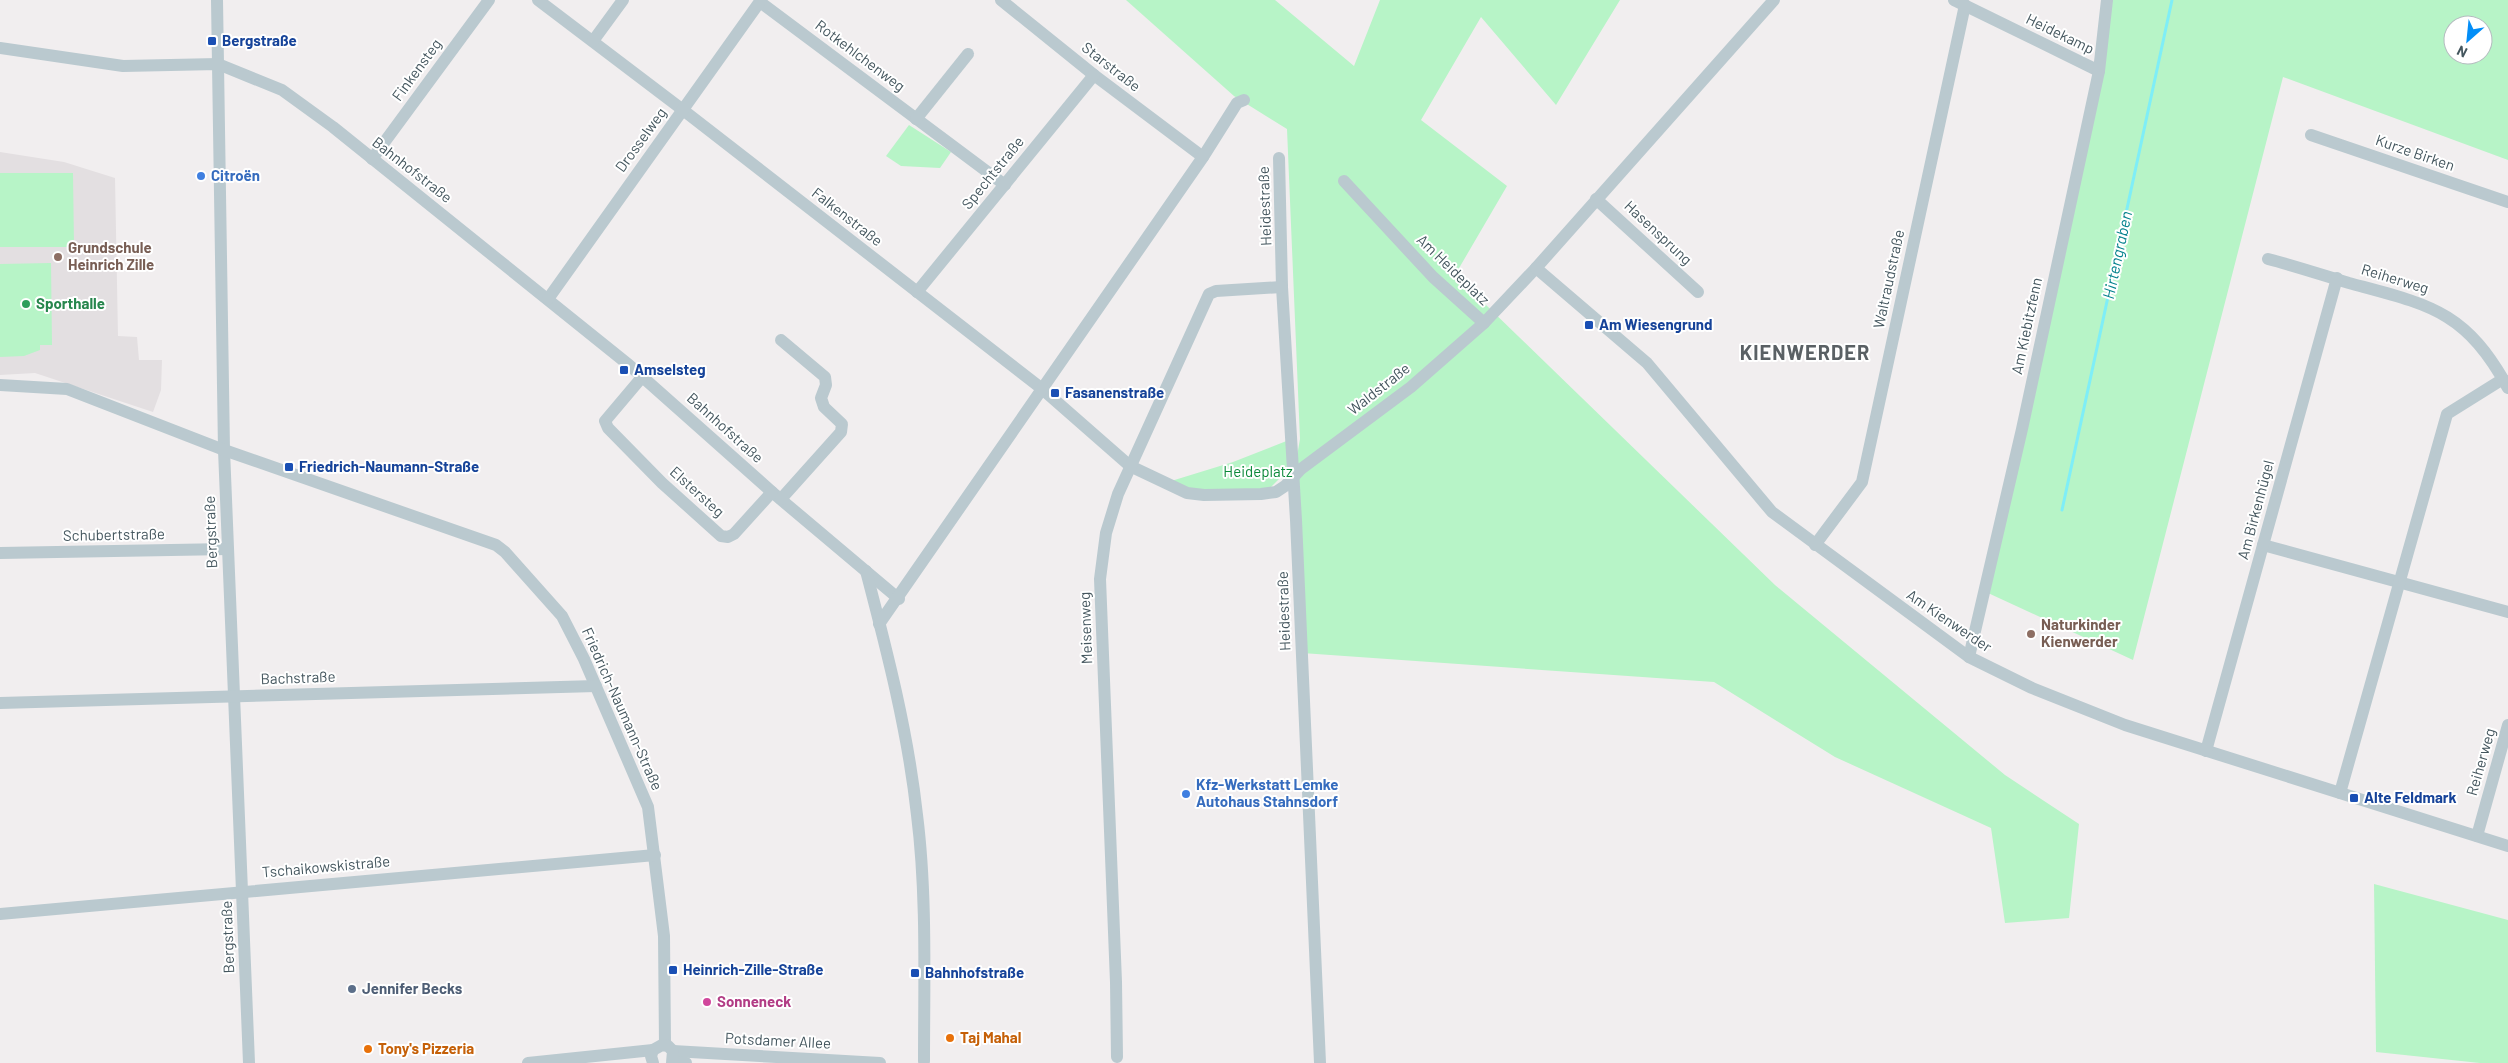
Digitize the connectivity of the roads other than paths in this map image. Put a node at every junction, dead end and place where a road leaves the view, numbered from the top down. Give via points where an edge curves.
1 (217, 0) edge
2 (489, 0) edge
3 (538, 0) edge
4 (623, 0) edge
5 (1001, 0) edge
6 (1774, 0) edge
7 (2107, 0) edge
8 (760, 1) edge
9 (1960, 3) edge
10 (593, 41) junction
11 (0, 48) edge
12 (968, 54) dead end
13 (218, 64) junction
14 (2099, 71) junction
15 (1094, 74) junction
16 (1244, 100) dead end
17 (684, 110) junction
18 (916, 119) junction
19 (2311, 135) dead end
20 (1203, 157) junction
21 (1280, 158) dead end
22 (372, 159) junction
23 (1344, 181) dead end
24 (1005, 185) junction
25 (1596, 199) junction
26 (2508, 202) edge
27 (2268, 258) dead end
28 (1536, 268) junction
29 (2337, 278) junction
30 (1282, 287) junction
31 (917, 292) junction
32 (1698, 292) dead end
33 (548, 299) junction
34 (1484, 323) junction
35 (781, 340) dead end
36 (643, 376) junction
37 (2505, 384) edge
38 (0, 385) edge
39 (1041, 388) junction
40 (224, 450) junction
41 (1130, 466) junction
42 (1293, 479) junction
43 (776, 496) junction
44 (1815, 545) junction
45 (2267, 546) junction
46 (228, 549) junction
47 (0, 553) edge
48 (866, 571) junction
49 (2398, 582) junction
50 (899, 599) junction
51 (2508, 612) edge
52 (879, 624) junction
53 (1969, 657) junction
54 (596, 686) junction
55 (234, 696) junction
56 (0, 703) edge
57 (2508, 725) edge
58 (2206, 750) junction
59 (2340, 793) junction
60 (2477, 836) junction
61 (2508, 846) edge
62 (655, 855) junction
63 (242, 891) junction
64 (0, 914) edge
65 (663, 1057) edge
66 (1117, 1057) dead end
67 (925, 1062) edge
68 (249, 1063) edge
69 (528, 1063) edge
70 (643, 1063) edge
71 (686, 1063) edge
72 (880, 1063) edge
73 (1320, 1063) edge

1 - 13 street, Bergstraße
2 - 22 street, Finkensteg
3 - 10 street, Falkenstraße
4 - 10 street
5 - 15 street, Starstraße
6 - 25 street
7 - 14 street, Am Kiebitzfenn
8 - 17 street, Drosselweg
8 - 18 street, Rotkehlchenweg
9 - 14 street, Heidekamp
9 - 44 street, Waltraudstraße via 1862,482
10 - 17 street, Falkenstraße
11 - 13 street, Bahnhofstraße via 123,66
12 - 18 street
13 - 22 street, Bahnhofstraße via 282,90
13 - 40 street, Bergstraße
14 - 53 street, Am Kiebitzfenn
15 - 20 street, Starstraße
15 - 24 street, Spechtstraße
16 - 20 street via 1237,103
17 - 31 street, Falkenstraße
17 - 33 street, Drosselweg
18 - 24 street, Rotkehlchenweg
19 - 26 street, Kurze Birken
20 - 39 street
21 - 30 street, Heidestraße
22 - 33 street, Bahnhofstraße
23 - 34 street, Am Heideplatz via 1433,277
24 - 31 street, Spechtstraße
25 - 28 street
25 - 32 street, Hasensprung
27 - 29 street, Reiherweg
28 - 34 street
28 - 44 street, Am Kienwerder via 1647,363 1772,512
29 - 37 street, Reiherweg via 2407,297 2440,312 2470,334 2489,356
29 - 45 street, Am Birkenhügel
30 - 41 street, Meisenweg via 1209,294
30 - 42 street, Heidestraße
31 - 39 street, Falkenstraße
33 - 36 street, Bahnhofstraße
34 - 42 street, Waldstraße via 1411,387 1301,469
35 - 43 street via 825,377 821,398 824,407 842,424 841,432
36 - 43 street, Bahnhofstraße
36 - 43 street, Elstersteg via 605,421 608,428 662,483 721,536 728,537
37 - 49 street via 2447,414
38 - 40 street, Friedrich-Naumann-Straße via 67,389
39 - 41 street, Falkenstraße
39 - 50 street
40 - 46 street, Bergstraße
40 - 54 street, Friedrich-Naumann-Straße via 496,546 562,616
41 - 42 street via 1187,493 1204,495 1276,492
41 - 66 street, Meisenweg via 1106,534 1100,579
42 - 73 street, Heidestraße
43 - 48 street, Bahnhofstraße
44 - 53 street, Am Kienwerder
45 - 49 street
45 - 58 street, Am Birkenhügel
46 - 47 street, Schubertstraße
46 - 55 street, Bergstraße
48 - 50 street
48 - 52 street
49 - 51 street
49 - 59 street
50 - 52 street
52 - 67 street via 895,686 919,831
53 - 58 street, Am Kienwerder via 2068,703
54 - 55 street, Bachstraße
54 - 62 street, Friedrich-Naumann-Straße via 648,807
55 - 56 street, Bachstraße
55 - 63 street, Bergstraße
57 - 60 street, Reiherweg
58 - 59 street, Am Kienwerder
59 - 60 street, Am Kienwerder
60 - 61 street, Am Kienwerder
62 - 63 street, Tschaikowskistraße
62 - 65 street, Friedrich-Naumann-Straße via 664,936
63 - 64 street, Tschaikowskistraße
63 - 68 street, Bergstraße
65 - 69 street, Potsdamer Allee
65 - 70 street, Potsdamer Allee
65 - 71 street, Potsdamer Allee
65 - 72 street, Potsdamer Allee

